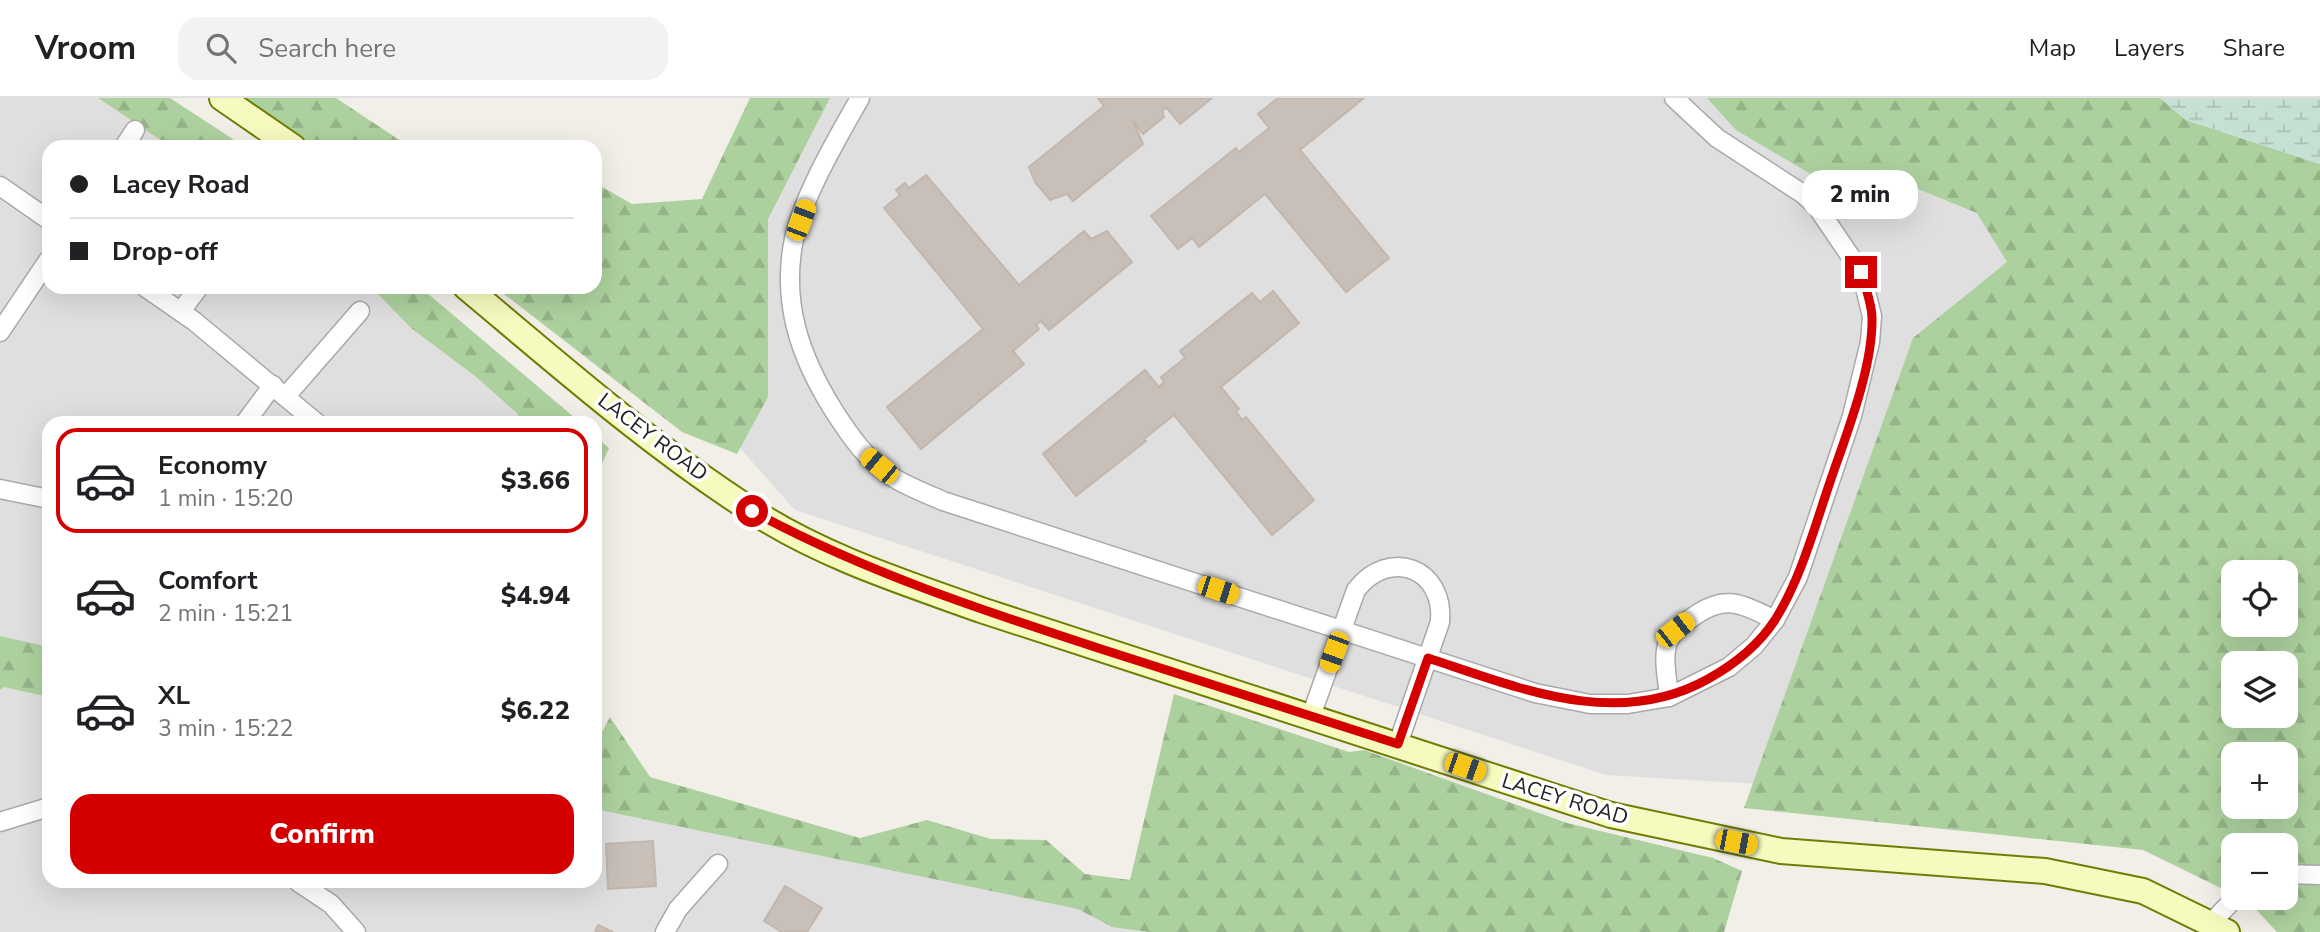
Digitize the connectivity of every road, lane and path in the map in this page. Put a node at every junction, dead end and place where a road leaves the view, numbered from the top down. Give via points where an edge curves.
1 (222, 98) edge
2 (860, 98) edge
3 (1674, 98) edge
4 (135, 131) dead end
5 (129, 140) edge
6 (283, 140) edge
7 (0, 186) edge
8 (42, 215) edge
9 (42, 269) edge
10 (155, 294) edge
11 (194, 294) edge
12 (474, 294) edge
13 (360, 311) dead end
14 (181, 312) junction
15 (0, 332) edge
16 (280, 390) junction
17 (252, 416) edge
18 (309, 416) edge
19 (0, 489) edge
20 (42, 498) edge
21 (1775, 620) junction
22 (1342, 631) junction
23 (1428, 658) junction
24 (1669, 697) junction
25 (1311, 716) junction
26 (1398, 744) junction
27 (42, 809) edge
28 (0, 822) edge
29 (718, 864) dead end
30 (2298, 875) edge
31 (2320, 876) edge
32 (307, 888) edge
33 (2228, 910) edge
34 (2219, 927) edge
35 (356, 932) edge
36 (665, 932) edge

1 - 6 main road
2 - 22 street via 807,203 794,237 788,280 799,346 810,372 865,454 894,478 943,501
3 - 21 street via 1717,138 1817,207 1861,272 1872,316 1852,416 1798,577
4 - 5 street
7 - 8 street
9 - 15 street
10 - 14 street
11 - 14 street
12 - 25 main road, LACEY ROAD via 606,404 752,511 809,542 981,610
13 - 16 street
14 - 16 street
16 - 17 street
16 - 18 street
19 - 20 street
21 - 24 street via 1755,646 1729,667
21 - 24 street via 1741,604 1706,606 1675,630 1668,642
22 - 23 street
22 - 23 street via 1356,590 1367,576 1384,567 1412,570 1430,581 1441,608
22 - 25 street
23 - 24 street via 1535,693 1590,704
23 - 26 street
25 - 26 main road, LACEY ROAD
26 - 34 main road, LACEY ROAD via 1611,814 1689,833 1781,851 2045,871 2143,891
27 - 28 street
29 - 36 street via 678,909
30 - 31 street
32 - 35 street via 331,904
33 - 34 street

